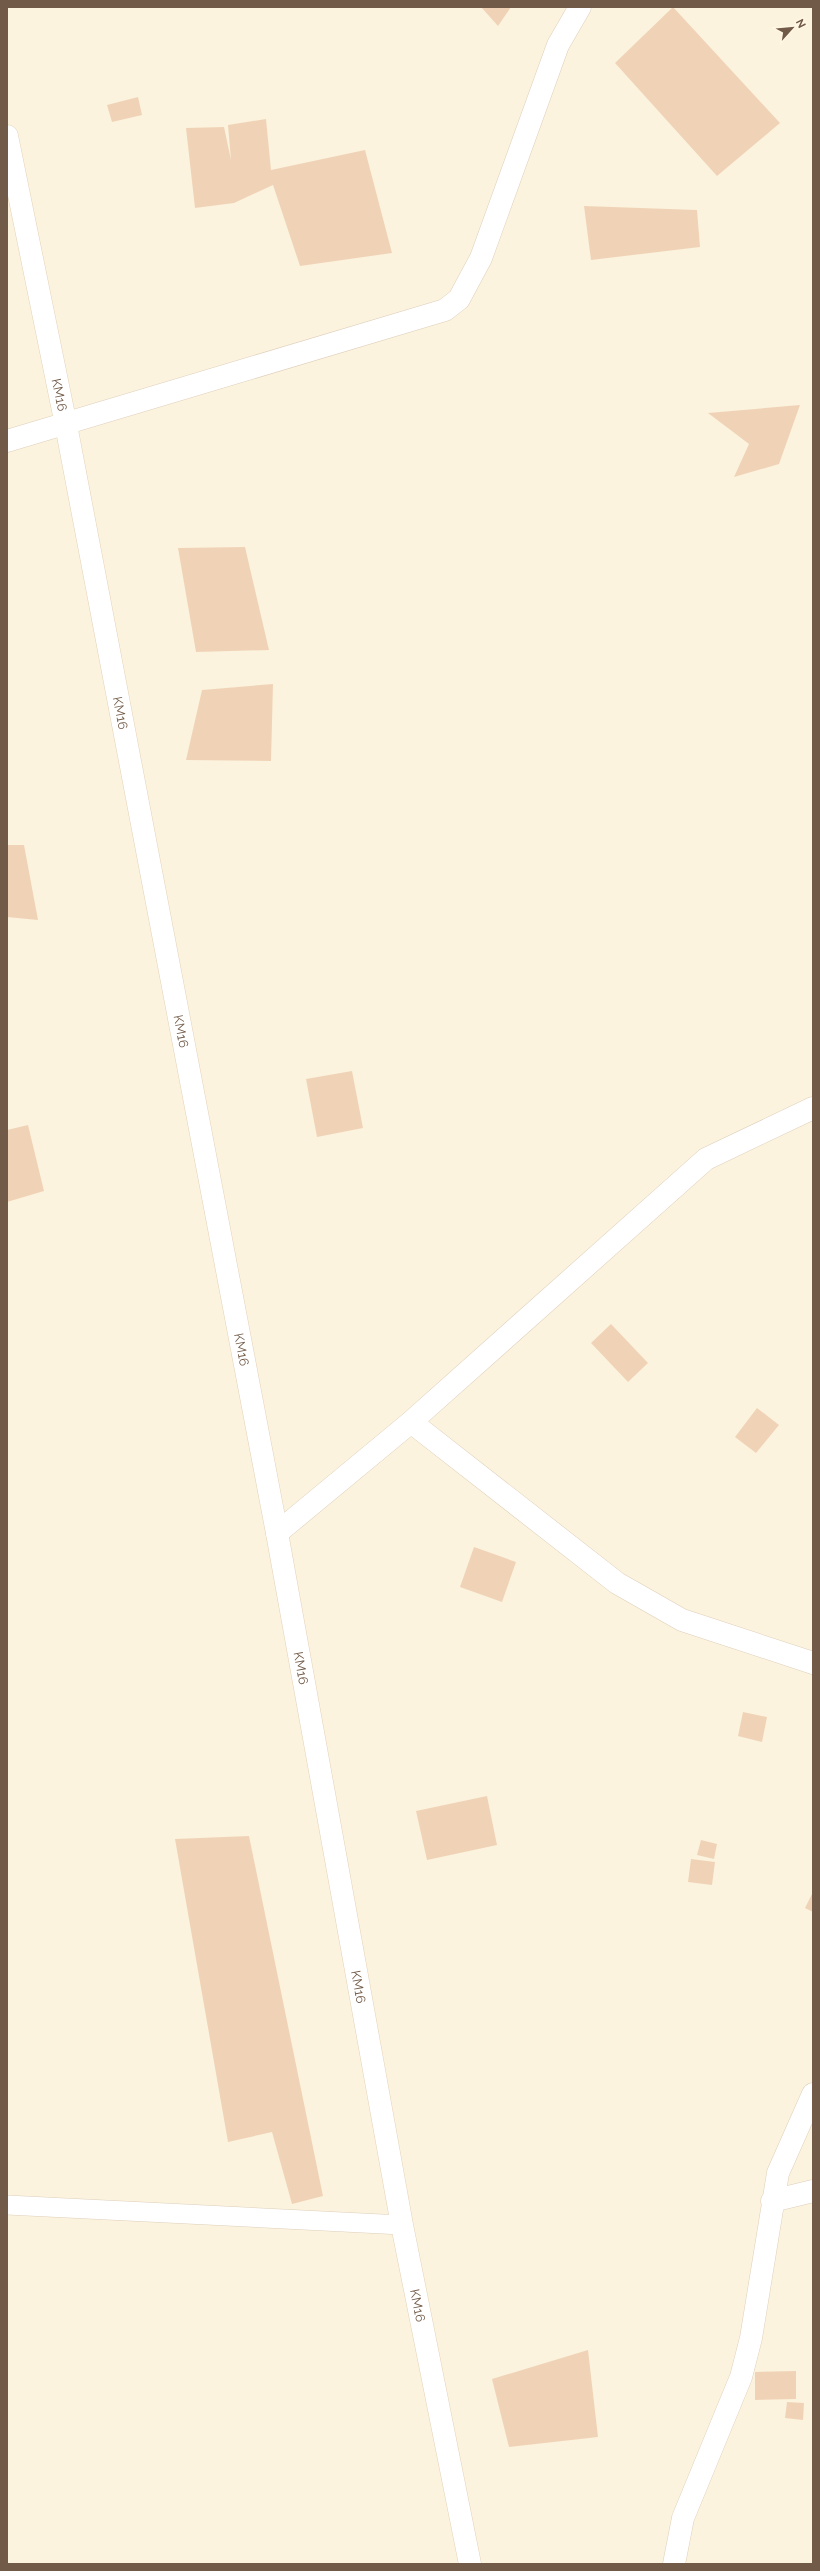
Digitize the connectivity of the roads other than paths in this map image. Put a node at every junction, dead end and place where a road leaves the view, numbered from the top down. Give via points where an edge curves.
1 (580, 7) edge
2 (7, 136) edge
3 (66, 425) junction
4 (7, 441) edge
5 (813, 1108) edge
6 (411, 1422) junction
7 (277, 1533) junction
8 (813, 1663) edge
9 (813, 2094) edge
10 (813, 2191) edge
11 (772, 2201) junction
12 (7, 2205) edge
13 (402, 2225) junction
14 (470, 2564) edge
15 (674, 2564) edge

1 - 3 street via 558,45 481,258 459,299 445,310
2 - 3 street, KM16
3 - 4 street
3 - 7 street, KM16
5 - 6 street via 706,1159
6 - 7 street
6 - 8 street via 617,1583 682,1620
7 - 13 street, KM16
9 - 11 street via 778,2174
10 - 11 street
11 - 15 street via 751,2338 741,2377 683,2518
12 - 13 lane
13 - 14 street, KM16

